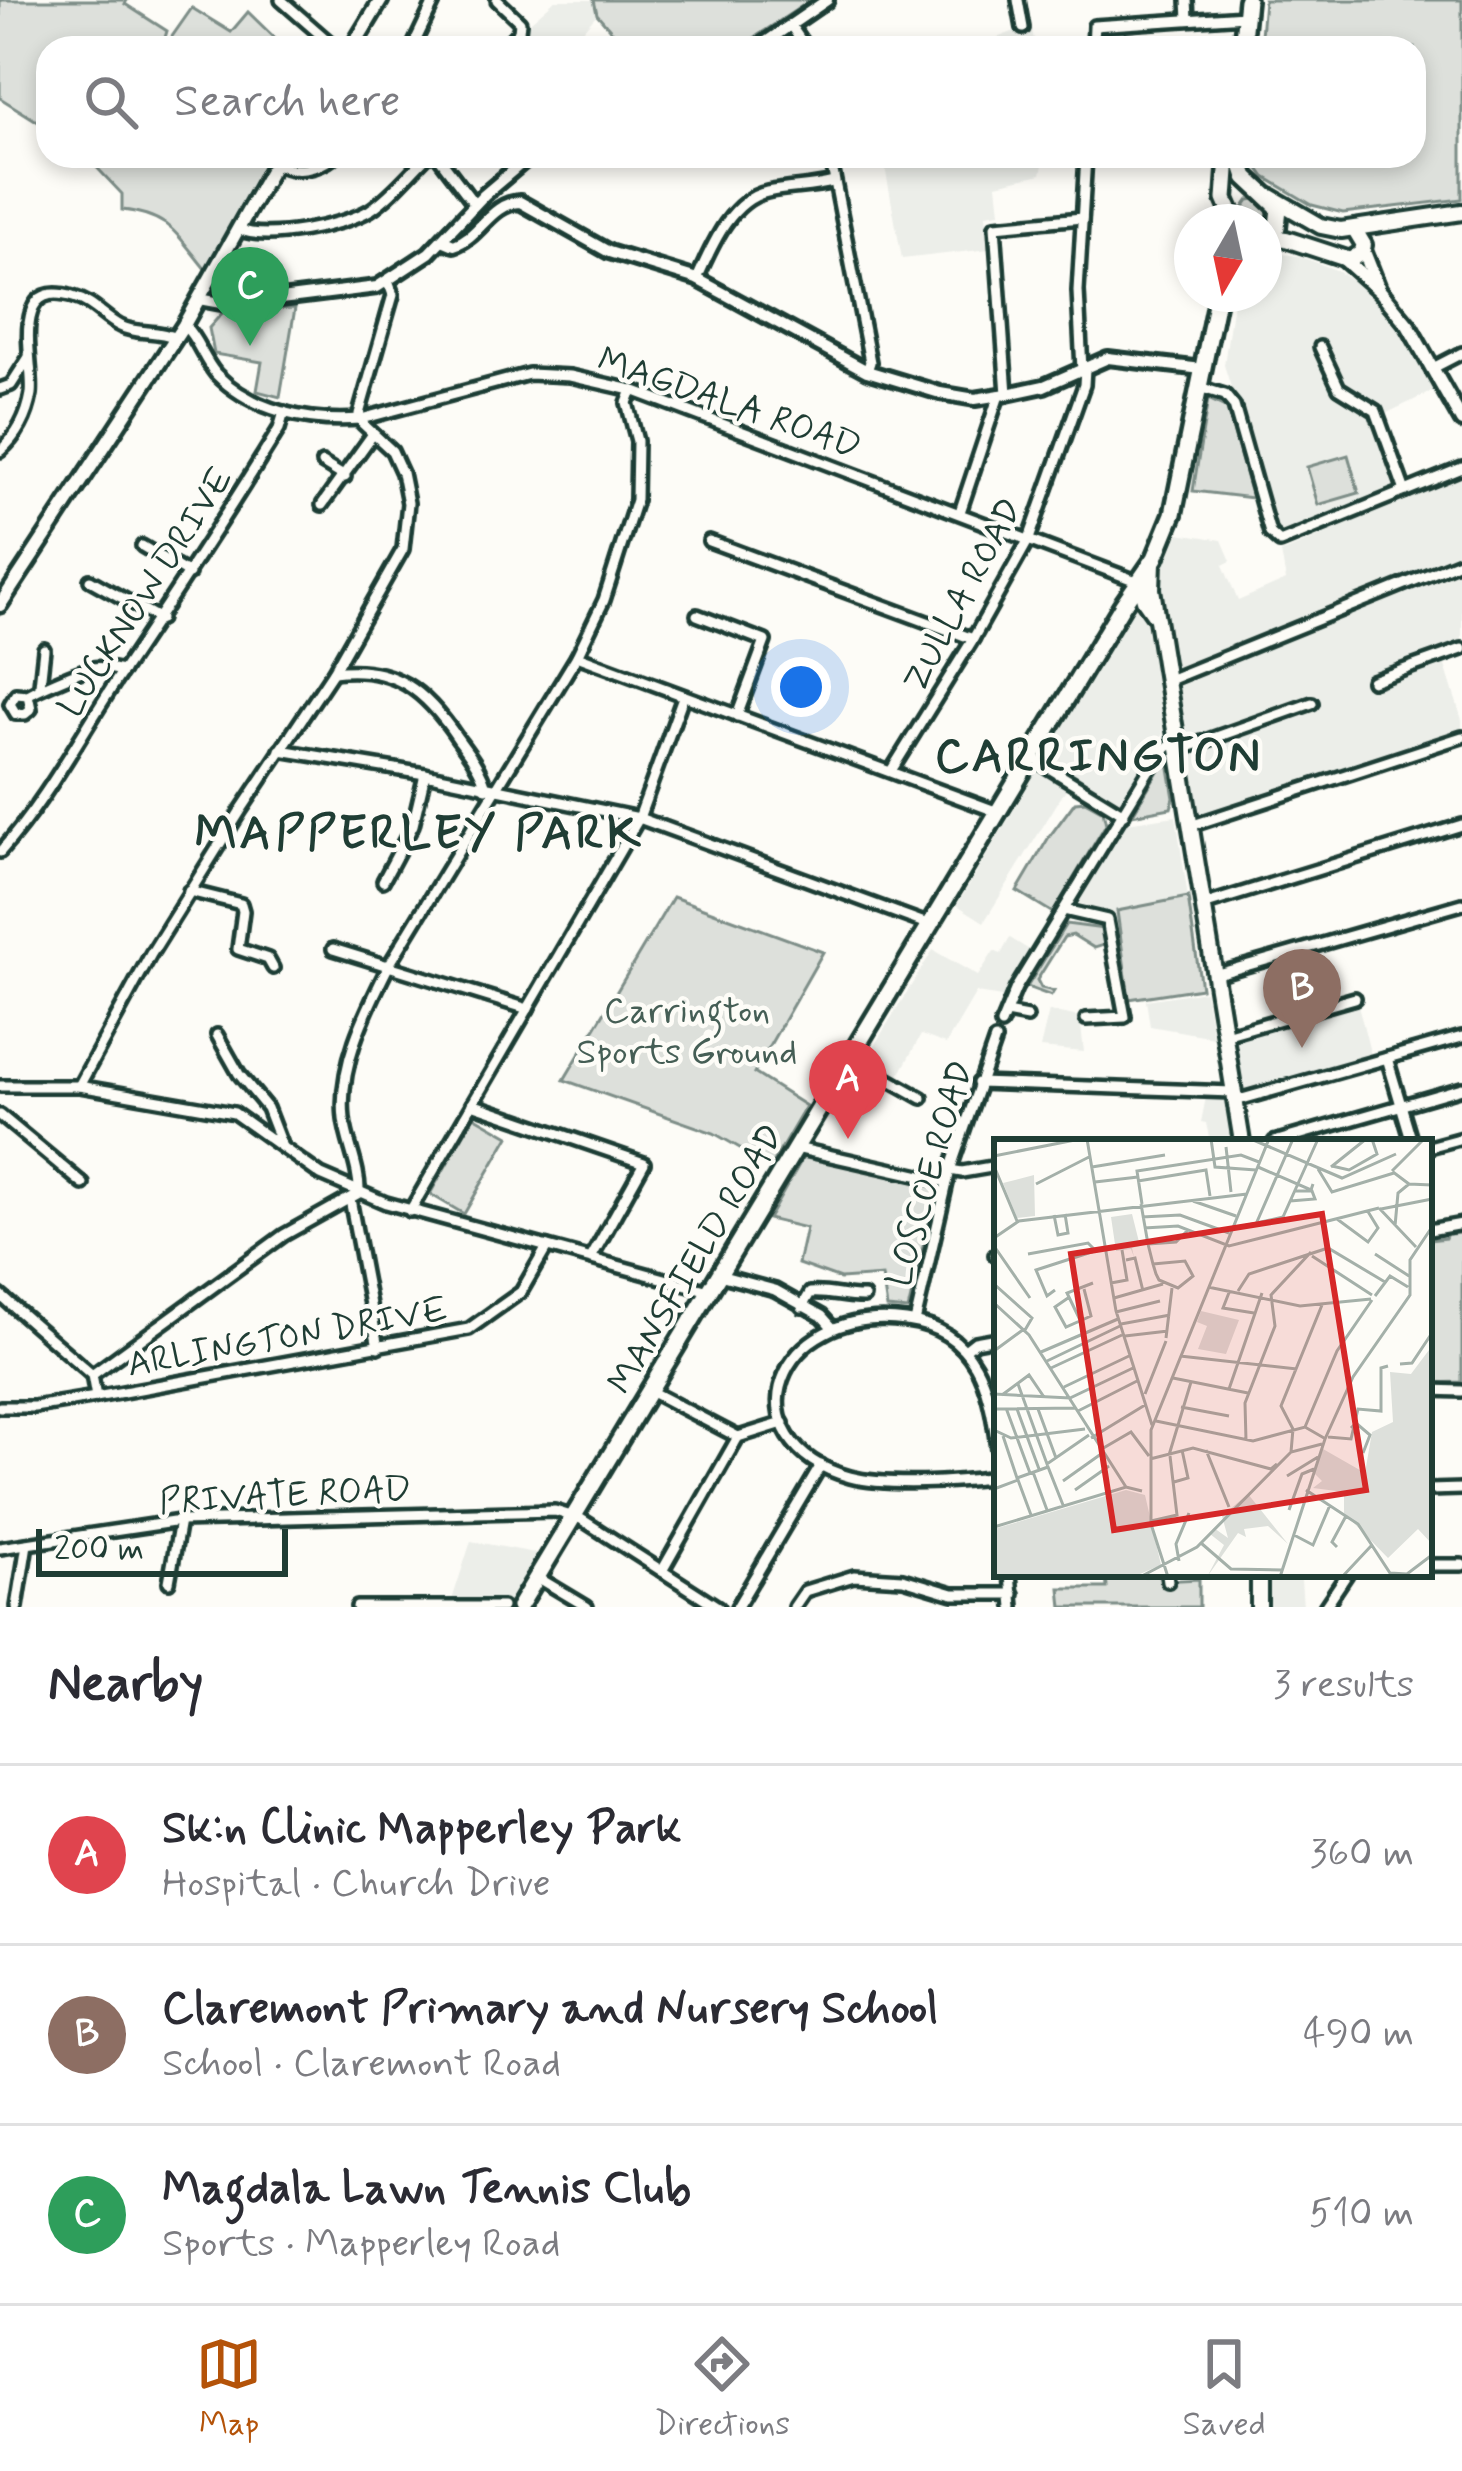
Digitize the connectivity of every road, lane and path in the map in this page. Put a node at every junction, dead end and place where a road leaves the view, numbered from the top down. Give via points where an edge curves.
1 (281, 0) edge
2 (381, 0) edge
3 (435, 0) edge
4 (497, 0) edge
5 (827, 0) edge
6 (1018, 0) edge
7 (1187, 0) edge
8 (1240, 11) edge
9 (1188, 19) junction
10 (791, 26) junction
11 (1023, 28) dead end
12 (322, 36) edge
13 (359, 36) edge
14 (418, 36) edge
15 (514, 36) edge
16 (776, 36) edge
17 (798, 36) edge
18 (1094, 36) edge
19 (273, 168) edge
20 (415, 168) edge
21 (447, 168) edge
22 (517, 168) edge
23 (831, 168) edge
24 (1085, 168) edge
25 (1227, 168) edge
26 (1243, 168) edge
27 (833, 182) junction
28 (1268, 196) junction
29 (1228, 204) edge
30 (1238, 204) edge
31 (1275, 204) edge
32 (475, 205) junction
33 (1462, 212) edge
34 (1082, 218) junction
35 (238, 229) junction
36 (1355, 237) junction
37 (442, 240) junction
38 (1282, 242) edge
39 (1341, 258) junction
40 (697, 279) junction
41 (388, 281) junction
42 (1380, 291) junction
43 (199, 299) junction
44 (1214, 312) edge
45 (184, 325) junction
46 (175, 338) junction
47 (1320, 347) dead end
48 (1462, 353) edge
49 (29, 357) junction
50 (1433, 368) junction
51 (1084, 369) junction
52 (1202, 369) junction
53 (867, 371) junction
54 (1198, 387) junction
55 (0, 389) edge
56 (632, 390) junction
57 (1003, 394) junction
58 (284, 412) junction
59 (361, 419) junction
60 (1462, 421) edge
61 (373, 434) junction
62 (0, 452) edge
63 (322, 463) dead end
64 (1462, 468) edge
65 (344, 477) junction
66 (1405, 491) junction
67 (322, 505) dead end
68 (960, 512) junction
69 (1029, 539) junction
70 (709, 542) dead end
71 (142, 546) dead end
72 (1462, 561) edge
73 (189, 574) junction
74 (90, 580) dead end
75 (1146, 586) junction
76 (0, 605) edge
77 (697, 616) dead end
78 (160, 619) junction
79 (973, 639) junction
80 (44, 649) dead end
81 (1462, 649) edge
82 (577, 656) junction
83 (123, 670) junction
84 (333, 672) junction
85 (1166, 681) junction
86 (1372, 681) dead end
87 (40, 686) junction
88 (28, 695) dead end
89 (683, 697) junction
90 (1312, 703) dead end
91 (737, 716) junction
92 (1462, 737) edge
93 (1176, 746) junction
94 (280, 750) junction
95 (1031, 757) junction
96 (892, 771) junction
97 (425, 774) junction
98 (490, 789) junction
99 (998, 812) junction
100 (1124, 814) junction
101 (639, 818) junction
102 (1462, 825) edge
103 (1190, 826) junction
104 (0, 852) edge
105 (383, 881) dead end
106 (190, 892) junction
107 (1462, 904) edge
108 (1203, 905) junction
109 (1064, 910) junction
110 (930, 925) junction
111 (333, 949) dead end
112 (389, 965) junction
113 (273, 968) dead end
114 (1214, 975) junction
115 (1354, 998) dead end
116 (529, 1009) junction
117 (1027, 1017) dead end
118 (1086, 1019) dead end
119 (218, 1035) dead end
120 (1225, 1035) junction
121 (1462, 1037) edge
122 (995, 1040) dead end
123 (850, 1058) junction
124 (1387, 1058) junction
125 (979, 1083) junction
126 (0, 1086) edge
127 (80, 1086) junction
128 (1462, 1088) edge
129 (922, 1097) dead end
130 (1234, 1097) junction
131 (472, 1104) junction
132 (1401, 1105) junction
133 (0, 1115) edge
134 (1462, 1138) edge
135 (1241, 1139) edge
136 (1284, 1139) edge
137 (1411, 1139) edge
138 (1432, 1146) edge
139 (282, 1147) junction
140 (796, 1148) junction
141 (994, 1167) edge
142 (950, 1170) junction
143 (946, 1182) junction
144 (83, 1184) dead end
145 (355, 1196) junction
146 (410, 1211) junction
147 (1462, 1224) edge
148 (1432, 1229) edge
149 (547, 1247) junction
150 (591, 1258) junction
151 (719, 1275) junction
152 (709, 1291) junction
153 (0, 1295) edge
154 (864, 1297) dead end
155 (802, 1306) junction
156 (915, 1322) junction
157 (831, 1326) junction
158 (994, 1339) edge
159 (378, 1347) junction
160 (967, 1349) junction
161 (92, 1376) junction
162 (1432, 1390) edge
163 (650, 1391) junction
164 (1462, 1391) edge
165 (97, 1397) junction
166 (0, 1407) edge
167 (783, 1423) junction
168 (994, 1426) edge
169 (738, 1437) junction
170 (820, 1465) junction
171 (994, 1477) edge
172 (1462, 1489) edge
173 (1432, 1490) edge
174 (574, 1515) junction
175 (180, 1521) junction
176 (27, 1544) junction
177 (0, 1548) edge
178 (1462, 1564) edge
179 (1432, 1565) edge
180 (662, 1571) junction
181 (537, 1577) junction
182 (1010, 1577) edge
183 (1345, 1577) edge
184 (169, 1582) dead end
185 (1012, 1594) junction
186 (17, 1607) edge
187 (357, 1607) edge
188 (385, 1607) edge
189 (502, 1607) edge
190 (519, 1607) edge
191 (587, 1607) edge
192 (718, 1607) edge
193 (737, 1607) edge
194 (794, 1607) edge
195 (1013, 1607) edge
196 (1325, 1607) edge

1 - 12 street
2 - 13 main road
3 - 14 street
4 - 15 street via 520,22
5 - 10 street
6 - 11 street
7 - 9 street
8 - 9 street
9 - 18 street via 1094,26
10 - 16 street
10 - 17 street
19 - 35 main road
20 - 35 street via 360,215 276,233
21 - 32 street
22 - 32 street
23 - 27 street
24 - 34 street, ZULLA ROAD
25 - 29 highway
26 - 28 highway
27 - 40 street via 747,201
27 - 53 street
28 - 30 highway
28 - 31 highway
28 - 36 main road
32 - 37 street
33 - 36 main road via 1400,220
34 - 51 street, ZULLA ROAD
34 - 57 street via 995,226
35 - 43 main road
36 - 39 main road via 1354,259
36 - 39 main road via 1332,240
36 - 42 main road
37 - 40 street via 463,242 501,206 520,202 609,252
37 - 41 street
38 - 39 main road
39 - 42 main road
40 - 53 street
41 - 43 street via 232,305
41 - 59 street via 393,295
42 - 50 main road
43 - 45 main road
44 - 52 highway, MANSFIELD ROAD
45 - 46 main road
45 - 58 street, MAGDALA ROAD via 225,382
46 - 49 street via 126,329 95,306 58,294 30,313
46 - 76 main road
47 - 66 street via 1339,388 1376,411
48 - 50 street
49 - 55 street
49 - 62 street via 26,413
50 - 60 main road
51 - 52 street via 1114,358
51 - 57 street
51 - 69 street, ZULLA ROAD
52 - 54 highway, MANSFIELD ROAD
53 - 57 street via 975,399
54 - 66 street via 1234,406 1270,533 1280,542
54 - 75 highway, MANSFIELD ROAD via 1179,493
56 - 59 street, MAGDALA ROAD via 529,374
56 - 68 street, MAGDALA ROAD
56 - 82 street via 636,500
57 - 68 street
58 - 59 street, MAGDALA ROAD
58 - 73 street, LUCKNOW DRIVE
59 - 61 street
61 - 65 street
61 - 84 street via 403,473 406,535
63 - 65 street
64 - 66 street
65 - 67 street
68 - 69 street, MAGDALA ROAD
69 - 75 street, MAGDALA ROAD
69 - 79 street, ZULLA ROAD
70 - 79 street
71 - 73 street
72 - 85 street
73 - 78 street, LUCKNOW DRIVE
74 - 78 street
75 - 85 main road
75 - 95 highway, MANSFIELD ROAD
77 - 91 street via 765,641
78 - 83 street, LUCKNOW DRIVE
79 - 96 street, ZULLA ROAD
80 - 87 street
81 - 86 street
82 - 89 street
82 - 98 street
83 - 87 street via 97,667
83 - 104 street, LUCKNOW DRIVE via 34,813
84 - 94 street
84 - 98 street via 369,671 414,687
85 - 93 main road
87 - 88 street
89 - 91 street
89 - 101 street
90 - 93 street
91 - 96 street
92 - 103 street
93 - 100 street via 1160,752
93 - 103 main road
94 - 97 street
94 - 106 street
95 - 99 highway, MANSFIELD ROAD
95 - 100 street
96 - 99 street
97 - 98 street
97 - 105 street via 413,825
98 - 101 street
98 - 112 street
99 - 110 highway, MANSFIELD ROAD
100 - 109 street
101 - 110 street
101 - 116 street
102 - 108 street
103 - 108 main road
106 - 113 street via 241,904 238,949
106 - 127 street
107 - 114 street
108 - 114 main road
109 - 117 street via 1003,1019
109 - 118 street via 1107,920 1125,1017
110 - 123 highway, MANSFIELD ROAD
111 - 112 street
112 - 116 street
112 - 145 street via 364,1014 345,1096
114 - 120 main road
115 - 120 street
116 - 131 street
119 - 139 street via 267,1108
120 - 130 main road
121 - 124 street
122 - 125 street, LOSCOE ROAD
123 - 129 street
123 - 140 highway, MANSFIELD ROAD
124 - 130 street
124 - 132 street
125 - 130 street
125 - 142 street, LOSCOE ROAD
126 - 127 street
127 - 139 street via 234,1113
128 - 132 street
130 - 135 main road
131 - 146 street
131 - 150 street via 644,1163
132 - 136 street
132 - 137 street
133 - 144 street
134 - 138 street
139 - 145 street
140 - 143 street
140 - 151 highway, MANSFIELD ROAD
141 - 142 street
142 - 143 street, LOSCOE ROAD
143 - 156 street, LOSCOE ROAD
145 - 146 street
145 - 159 street
145 - 161 street via 284,1235
146 - 149 street
147 - 148 street
149 - 150 street
149 - 159 street, ARLINGTON DRIVE via 520,1292 486,1320
150 - 152 street
151 - 152 highway, MANSFIELD ROAD
151 - 155 street via 758,1283
152 - 163 highway, MANSFIELD ROAD
153 - 161 street
154 - 155 street via 810,1293
155 - 157 street
156 - 157 street
156 - 160 street
157 - 167 street via 784,1372
158 - 160 street
159 - 165 street, ARLINGTON DRIVE
160 - 168 street via 989,1390
161 - 165 street
162 - 164 street
163 - 169 street
163 - 174 highway, MANSFIELD ROAD
165 - 166 street, ARLINGTON DRIVE
167 - 169 street
167 - 170 street
169 - 180 street
170 - 171 street via 873,1480
170 - 193 street
172 - 173 street
174 - 175 street, PRIVATE ROAD
174 - 180 street
174 - 181 highway, MANSFIELD ROAD
175 - 176 street, PRIVATE ROAD
175 - 184 street
176 - 177 street, PRIVATE ROAD
176 - 186 street
178 - 179 street
180 - 192 street
181 - 190 highway, MANSFIELD ROAD
181 - 191 street
182 - 185 street
183 - 196 street
185 - 194 street via 953,1594 854,1576 806,1591
185 - 195 street
187 - 188 street
188 - 189 street

